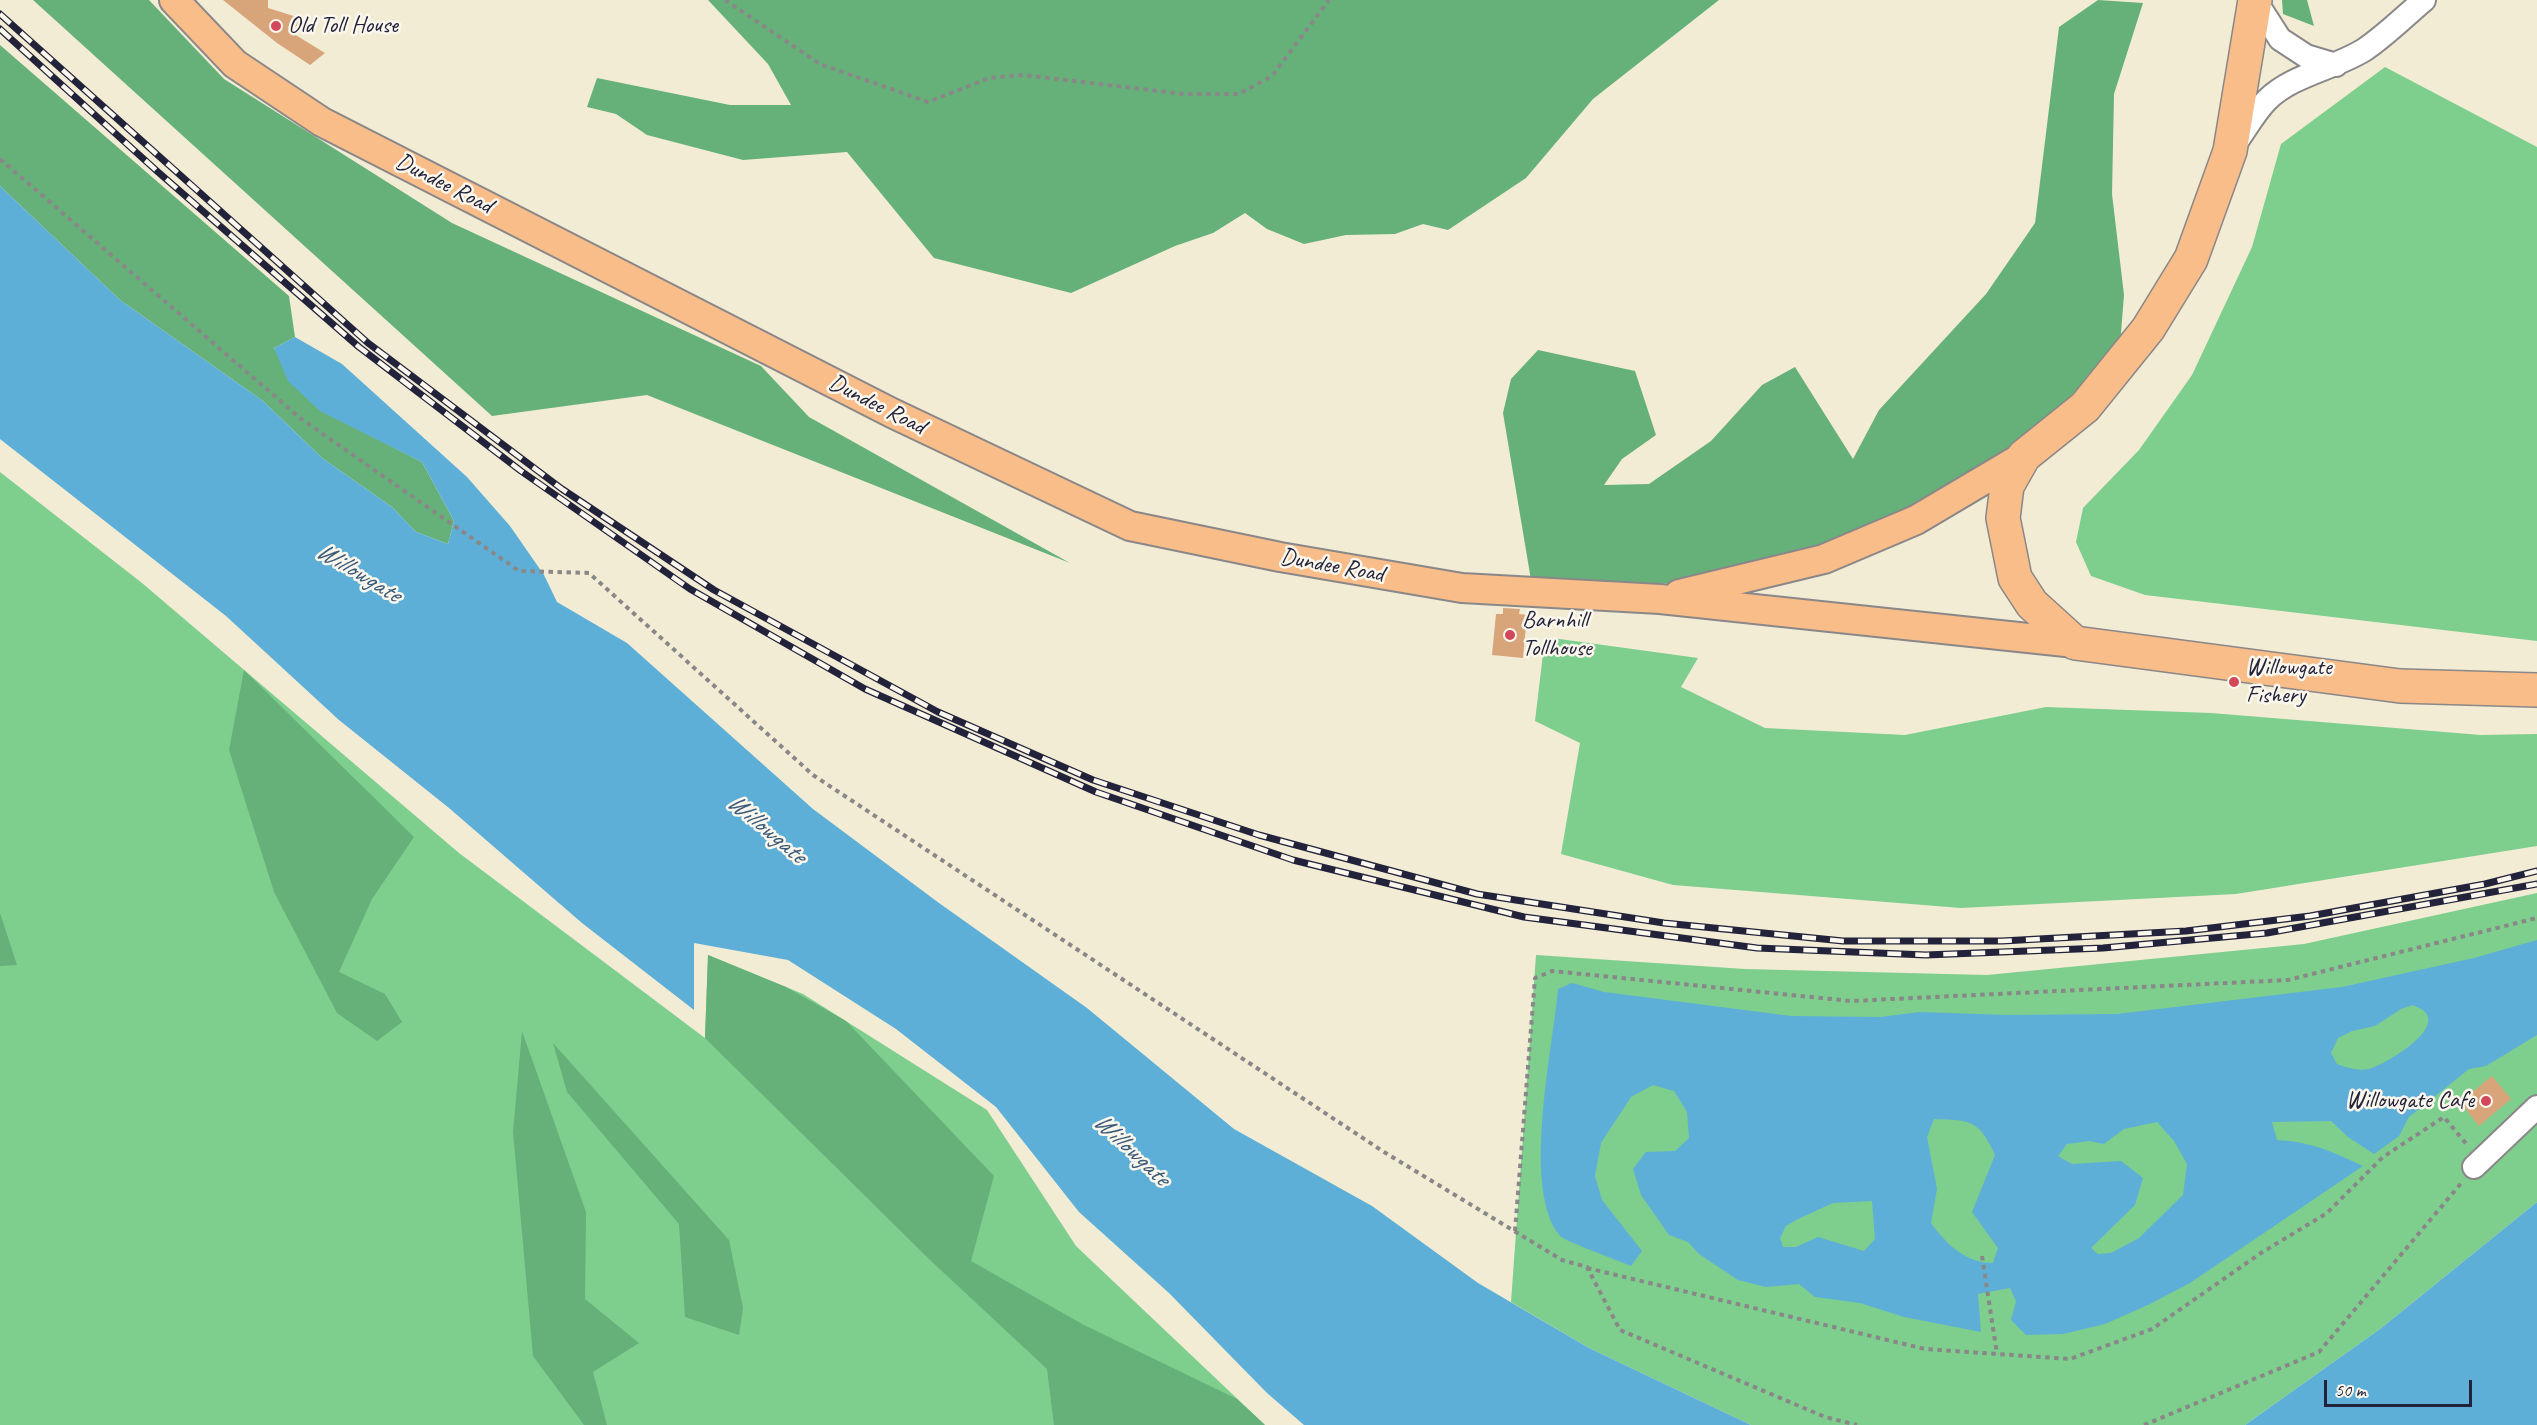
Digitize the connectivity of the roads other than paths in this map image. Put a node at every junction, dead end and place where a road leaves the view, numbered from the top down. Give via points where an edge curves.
1 (174, 0) edge
2 (2255, 0) edge
3 (2424, 0) edge
4 (2338, 65) junction
5 (2230, 151) junction
6 (2024, 456) junction
7 (1660, 599) junction
8 (2075, 644) junction
9 (2537, 690) edge
10 (2537, 1107) edge
11 (2477, 1165) road end

1 - 7 main road, Dundee Road via 235,64 322,122 892,413 1130,526 1462,588
2 - 4 lane via 2280,39 2306,56
2 - 5 highway
3 - 4 lane via 2367,48
4 - 5 lane via 2313,72 2267,100
5 - 6 highway via 2191,259 2148,329 2085,406
6 - 7 main road via 1916,520 1824,559
6 - 8 highway via 2007,486 2003,518 2015,578 2032,604
7 - 8 main road
8 - 9 highway via 2400,686
10 - 11 lane

